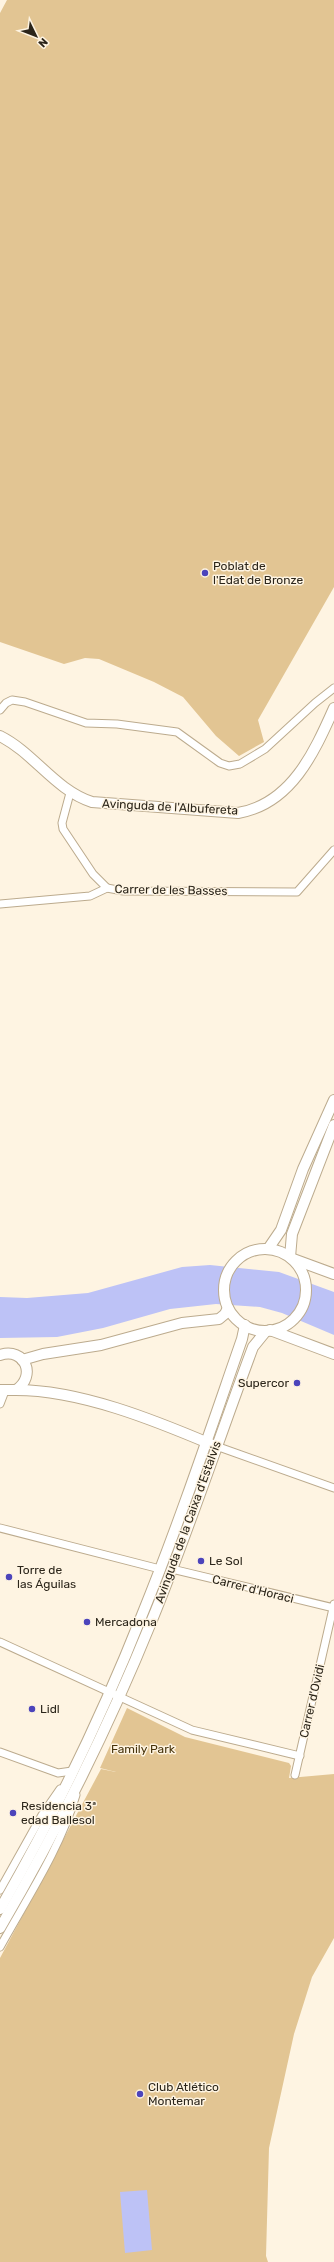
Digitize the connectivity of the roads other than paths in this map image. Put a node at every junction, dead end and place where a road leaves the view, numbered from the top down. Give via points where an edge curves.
1 (334, 688) edge
2 (334, 708) edge
3 (0, 710) edge
4 (0, 736) edge
5 (70, 793) junction
6 (334, 850) edge
7 (107, 888) junction
8 (0, 904) edge
9 (334, 1100) edge
10 (334, 1125) edge
11 (268, 1249) junction
12 (291, 1258) junction
13 (334, 1274) edge
14 (228, 1308) junction
15 (245, 1326) junction
16 (268, 1330) junction
17 (334, 1354) edge
18 (0, 1355) edge
19 (22, 1360) junction
20 (16, 1390) junction
21 (2, 1391) edge
22 (0, 1404) edge
23 (206, 1442) junction
24 (216, 1446) junction
25 (334, 1488) edge
26 (0, 1528) edge
27 (160, 1569) junction
28 (172, 1569) junction
29 (334, 1607) edge
30 (0, 1642) edge
31 (109, 1692) junction
32 (120, 1697) junction
33 (0, 1752) edge
34 (300, 1756) junction
35 (72, 1771) junction
36 (295, 1775) dead end
37 (80, 1780) junction
38 (0, 1890) edge
39 (0, 1909) edge
40 (0, 1928) edge
41 (0, 1947) edge

1 - 3 street via 265,749 240,764 229,766 220,764 177,732 117,724 86,723 26,702 12,700
2 - 5 main road, Avinguda de l'Albufereta via 310,755 292,783 274,799 252,810 218,812 102,804
4 - 5 main road, Avinguda de l'Albufereta via 20,748
5 - 7 street via 63,828 93,874
6 - 7 street, Carrer de les Basses via 297,892 123,891
7 - 8 street, Carrer de les Basses via 90,896
9 - 11 main road via 303,1169 281,1230
10 - 12 main road via 292,1234
11 - 12 main road via 280,1251
11 - 14 main road via 248,1252 231,1267 224,1284
12 - 13 main road
12 - 16 main road via 303,1273 306,1287 304,1303 290,1322 280,1328
14 - 15 main road
14 - 19 main road via 219,1319 182,1323 101,1346 43,1354
15 - 16 main road
15 - 23 main road, Avinguda de la Caixa d'Estalvis
16 - 17 main road
16 - 24 main road, Avinguda de la Caixa d'Estalvis via 253,1347
18 - 19 main road via 10,1353
19 - 20 main road via 27,1375
20 - 21 main road
20 - 23 main road via 50,1392 105,1406
21 - 22 street
23 - 24 main road
23 - 27 main road, Avinguda de la Caixa d'Estalvis
24 - 25 street
24 - 28 main road, Avinguda de la Caixa d'Estalvis
26 - 27 street
27 - 31 main road, Avinguda de la Caixa d'Estalvis
28 - 29 street, Carrer d'Horaci
28 - 32 main road, Avinguda de la Caixa d'Estalvis
29 - 34 street, Carrer d'Ovidi
30 - 31 street
31 - 32 street
31 - 35 main road, Avinguda de la Caixa d'Estalvis
32 - 34 street via 192,1730
32 - 37 main road, Avinguda de la Caixa d'Estalvis
33 - 35 street via 58,1772
34 - 36 street, Carrer d'Ovidi
35 - 38 street, Avinguda de la Caixa d'Estalvis via 42,1815
35 - 39 main road, Avinguda de la Caixa d'Estalvis via 37,1843
37 - 40 main road, Avinguda de la Caixa d'Estalvis
37 - 41 street, Avinguda de la Caixa d'Estalvis via 71,1812 52,1854

